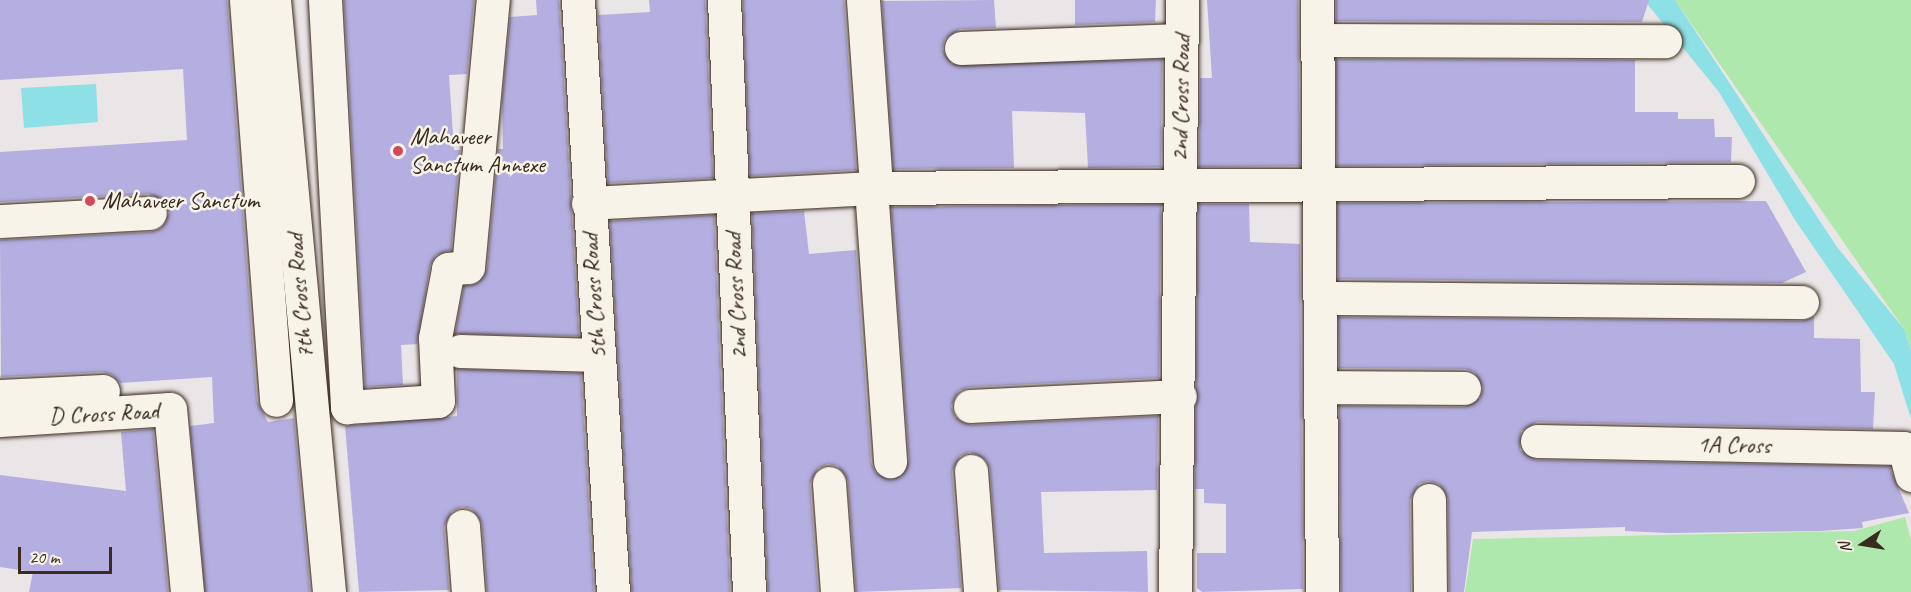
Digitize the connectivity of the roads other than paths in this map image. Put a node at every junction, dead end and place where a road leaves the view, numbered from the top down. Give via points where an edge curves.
1 (246, 0) edge
2 (274, 0) edge
3 (325, 0) edge
4 (493, 0) edge
5 (578, 0) edge
6 (724, 0) edge
7 (863, 0) edge
8 (1182, 0) edge
9 (1317, 0) edge
10 (1181, 40) junction
11 (1318, 40) junction
12 (1665, 41) dead end
13 (961, 48) dead end
14 (1738, 181) dead end
15 (1180, 186) junction
16 (1321, 187) junction
17 (873, 188) junction
18 (732, 196) junction
19 (588, 203) junction
20 (150, 213) dead end
21 (0, 221) edge
22 (1323, 298) junction
23 (1802, 302) dead end
24 (460, 351) dead end
25 (598, 355) junction
26 (1322, 387) junction
27 (1464, 388) dead end
28 (0, 396) edge
29 (1180, 396) junction
30 (276, 400) dead end
31 (970, 406) dead end
32 (170, 409) junction
33 (0, 420) edge
34 (1537, 441) dead end
35 (890, 461) dead end
36 (971, 471) dead end
37 (1911, 475) edge
38 (829, 483) dead end
39 (1429, 500) dead end
40 (463, 526) dead end
41 (187, 592) edge
42 (329, 592) edge
43 (468, 592) edge
44 (613, 592) edge
45 (749, 592) edge
46 (837, 592) edge
47 (980, 592) edge
48 (1175, 592) edge
49 (1322, 592) edge
50 (1430, 592) edge

1 - 30 street
2 - 42 street, 7th Cross Road
3 - 4 street via 347,407 438,401 435,338 448,269 468,267
5 - 19 street, 5th Cross Road
6 - 18 street, 2nd Cross Road
7 - 17 street
8 - 10 street, 2nd Cross Road
9 - 11 street
10 - 13 street
10 - 15 street, 2nd Cross Road
11 - 12 street
11 - 16 street
14 - 16 street
15 - 16 street
15 - 17 street
15 - 29 street, 2nd Cross Road
16 - 22 street
17 - 18 street
17 - 35 street
18 - 19 street
18 - 45 street, 2nd Cross Road
19 - 25 street, 5th Cross Road
20 - 21 street
22 - 23 street
22 - 26 street
24 - 25 street
25 - 44 street, 5th Cross Road
26 - 27 street
26 - 49 street
28 - 32 street via 167,388
29 - 31 street
29 - 48 street, 2nd Cross Road
32 - 33 street, D Cross Road
32 - 41 street, D Cross Road
34 - 37 street, 1A Cross via 1904,448
36 - 47 street
38 - 46 street
39 - 50 street
40 - 43 street

